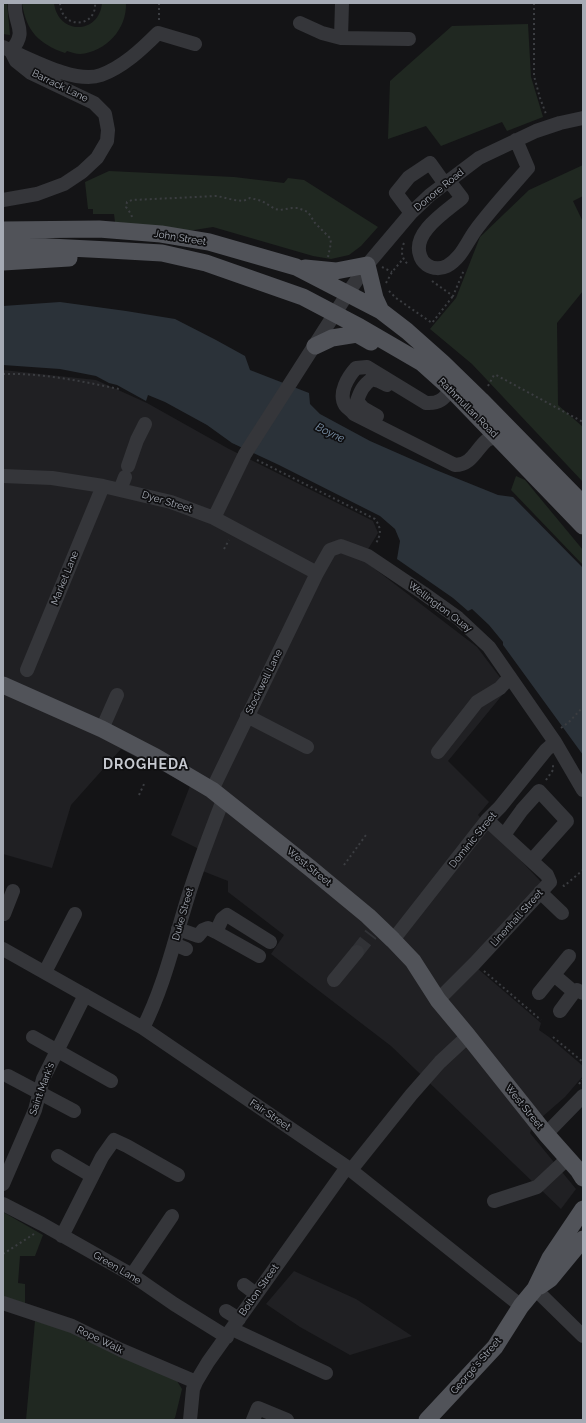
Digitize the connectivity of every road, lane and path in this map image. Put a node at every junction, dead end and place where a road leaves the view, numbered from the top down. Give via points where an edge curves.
1 (15, 3) edge
2 (60, 3) edge
3 (95, 3) edge
4 (159, 3) edge
5 (342, 3) edge
6 (534, 3) edge
7 (300, 23) dead end
8 (158, 33) junction
9 (341, 38) junction
10 (409, 39) dead end
11 (195, 44) dead end
12 (7, 49) edge
13 (583, 118) edge
14 (552, 126) junction
15 (516, 140) junction
16 (447, 182) junction
17 (3, 200) edge
18 (411, 213) junction
19 (129, 219) dead end
20 (3, 230) edge
21 (406, 239) dead end
22 (3, 247) edge
23 (109, 250) junction
24 (403, 258) junction
25 (3, 262) edge
26 (374, 266) junction
27 (410, 266) dead end
28 (296, 267) junction
29 (465, 269) dead end
30 (326, 270) junction
31 (392, 272) junction
32 (427, 278) dead end
33 (348, 294) junction
34 (453, 296) junction
35 (381, 312) junction
36 (336, 313) junction
37 (315, 346) junction
38 (422, 363) junction
39 (3, 374) edge
40 (489, 384) dead end
41 (119, 389) dead end
42 (451, 389) junction
43 (426, 403) junction
44 (583, 422) edge
45 (145, 424) dead end
46 (496, 436) junction
47 (416, 445) junction
48 (246, 452) junction
49 (3, 476) edge
50 (124, 477) junction
51 (104, 486) junction
52 (583, 504) edge
53 (214, 518) junction
54 (583, 526) edge
55 (368, 556) junction
56 (317, 573) junction
57 (27, 670) dead end
58 (510, 677) junction
59 (3, 685) edge
60 (117, 695) dead end
61 (583, 706) edge
62 (247, 716) junction
63 (569, 722) dead end
64 (102, 729) junction
65 (555, 742) junction
66 (307, 747) dead end
67 (438, 752) dead end
68 (145, 782) dead end
69 (583, 790) edge
70 (139, 794) dead end
71 (218, 795) junction
72 (487, 820) junction
73 (366, 835) dead end
74 (504, 835) junction
75 (532, 860) junction
76 (344, 865) dead end
77 (583, 870) edge
78 (550, 882) junction
79 (13, 891) dead end
80 (540, 892) junction
81 (562, 913) dead end
82 (4, 914) edge
83 (75, 914) dead end
84 (178, 929) junction
85 (216, 932) junction
86 (393, 940) junction
87 (270, 942) dead end
88 (3, 949) edge
89 (357, 952) tunnel mouth
90 (259, 956) dead end
91 (569, 956) dead end
92 (475, 963) junction
93 (45, 972) junction
94 (554, 975) junction
95 (334, 980) dead end
96 (579, 992) edge
97 (539, 993) dead end
98 (85, 995) junction
99 (438, 1000) junction
100 (560, 1011) dead end
101 (541, 1020) dead end
102 (143, 1028) junction
103 (468, 1036) junction
104 (33, 1037) dead end
105 (553, 1037) dead end
106 (57, 1050) junction
107 (583, 1062) edge
108 (8, 1076) dead end
109 (111, 1081) dead end
110 (40, 1093) junction
111 (583, 1096) edge
112 (74, 1111) dead end
113 (546, 1134) junction
114 (58, 1156) dead end
115 (568, 1158) junction
116 (349, 1169) junction
117 (178, 1175) dead end
118 (92, 1176) junction
119 (583, 1178) edge
120 (3, 1184) edge
121 (494, 1201) dead end
122 (3, 1204) edge
123 (583, 1209) edge
124 (172, 1216) dead end
125 (42, 1224) junction
126 (62, 1236) junction
127 (583, 1238) edge
128 (3, 1254) edge
129 (132, 1275) junction
130 (244, 1285) dead end
131 (534, 1290) junction
132 (256, 1294) junction
133 (3, 1303) edge
134 (521, 1306) junction
135 (226, 1311) dead end
136 (232, 1328) junction
137 (583, 1336) edge
138 (326, 1373) dead end
139 (196, 1382) junction
140 (190, 1420) edge
141 (253, 1420) edge
142 (286, 1420) edge
143 (427, 1420) edge

1 - 12 street via 14,9 20,30 19,42
2 - 3 path via 64,16 76,23 84,22 92,16
4 - 8 path
5 - 9 street
6 - 14 path via 534,76
7 - 9 street
8 - 11 street
8 - 12 street via 118,66 101,75 88,77 68,74
9 - 10 street
12 - 17 street, Barrack Lane via 16,61 32,73 94,103 104,114 108,130 107,141 97,158 64,184 37,194
13 - 14 street, Donore Road
14 - 15 street, Donore Road
15 - 16 street, Donore Road via 479,158
15 - 16 street via 528,168 475,231 456,260 438,269 421,260 418,251 420,238 434,221 462,198
16 - 18 street, Donore Road
16 - 18 street via 430,163 409,177 396,193
18 - 26 street, Donore Road
19 - 30 path via 132,217 126,207 127,202 141,198 250,198 262,200 275,209 298,208 308,212 330,238
20 - 28 main road, John Street via 99,229 161,234 209,242
21 - 24 path via 402,246
22 - 23 main road, John Street
23 - 25 main road via 96,256
23 - 36 main road, John Street via 162,253 206,263 303,297
24 - 27 path
24 - 31 path
26 - 30 main road
26 - 31 path
26 - 33 street, Donore Road
26 - 35 main road via 375,298
28 - 30 main road
28 - 33 main road, John Street
29 - 34 path
31 - 34 path via 386,283 391,294 432,324
32 - 34 path
33 - 35 main road, Rathmullan Road
33 - 36 street, Donore Road
35 - 52 main road, Rathmullan Road via 408,331 443,363
36 - 37 street, Donore Road
36 - 38 main road, Rathmullan Road
37 - 38 main road via 332,338 357,334 402,361
37 - 48 street, Donore Road
38 - 42 main road, Rathmullan Road
39 - 41 path via 64,378
40 - 44 path via 496,375
42 - 43 street via 440,402
42 - 46 main road, Rathmullan Road
43 - 47 street via 412,400 372,379 359,393 358,401 363,408 398,428
43 - 47 street via 366,367 356,368 349,375 342,392 345,405 354,414
45 - 50 street
46 - 47 street via 488,440 467,463 462,465 455,465
46 - 54 main road, Rathmullan Road
48 - 53 street, Donore Road via 237,476
48 - 55 path via 375,519 380,526 380,536
49 - 51 street, Dyer Street via 52,478
50 - 51 street, Dyer Street
50 - 53 street, Dyer Street via 171,502
51 - 57 street, Market Lane
53 - 56 street, Dyer Street
55 - 56 street, Wellington Quay via 341,546 330,550
55 - 58 street, Wellington Quay via 458,618 489,647
56 - 62 street, Stockwell Lane
58 - 65 street, Wellington Quay
58 - 67 street via 500,688 477,702
59 - 64 main road, West Street
60 - 64 street
61 - 63 path
62 - 66 street
62 - 71 street, Stockwell Lane
64 - 71 main road, West Street via 156,757
65 - 69 street, Wellington Quay
65 - 72 street, Dominic Street
68 - 70 path
71 - 84 street, Duke Street
71 - 86 main road, West Street via 310,868 375,930
72 - 74 street, Linenhall Street
72 - 86 street, Dominic Street
73 - 76 path
74 - 75 street, Linenhall Street
74 - 75 street via 539,791 567,821
75 - 78 street, Linenhall Street via 548,875
77 - 78 path via 564,886
78 - 80 street, Linenhall Street
79 - 82 street
80 - 81 street
80 - 92 street, Linenhall Street
83 - 93 street
84 - 85 street via 198,936 208,928
84 - 102 street, Duke Street via 180,947
85 - 87 street via 222,919 227,915
85 - 90 street
86 - 99 main road, West Street via 413,961
88 - 93 street, Fair Street
89 - 95 street
91 - 94 street
92 - 99 street, Linenhall Street
92 - 101 path
93 - 98 street, Fair Street
94 - 96 street
94 - 97 street
96 - 100 street
98 - 102 street, Fair Street
98 - 106 street, Saint Mark's
99 - 103 main road, West Street
102 - 116 street, Fair Street
103 - 113 main road, West Street
103 - 116 street, Bolton Street via 435,1068
104 - 106 street
105 - 107 path
106 - 109 street
106 - 110 street, Saint Mark's via 43,1079
108 - 110 street
110 - 112 street
110 - 120 street, Saint Mark's
111 - 113 street
113 - 115 main road, West Street
114 - 118 street
115 - 119 main road, West Street
115 - 121 street via 537,1187
116 - 132 street, Bolton Street
116 - 134 street, Fair Street
117 - 118 street via 114,1140
118 - 126 street
122 - 125 street, Green Lane
123 - 131 main road, George's Street via 550,1258
124 - 129 street
125 - 126 street, Green Lane
125 - 128 path via 36,1232
126 - 129 street, Green Lane
127 - 131 main road, George's Street via 550,1279
129 - 136 street, Green Lane via 174,1304
130 - 132 street
131 - 134 main road, George's Street
131 - 137 street
132 - 136 street, Bolton Street
133 - 139 street, Rope Walk via 72,1326
134 - 143 main road, George's Street via 495,1346
135 - 136 street
136 - 138 street
136 - 139 street, Bolton Street
139 - 140 street, Bolton Street
141 - 142 street via 258,1408

